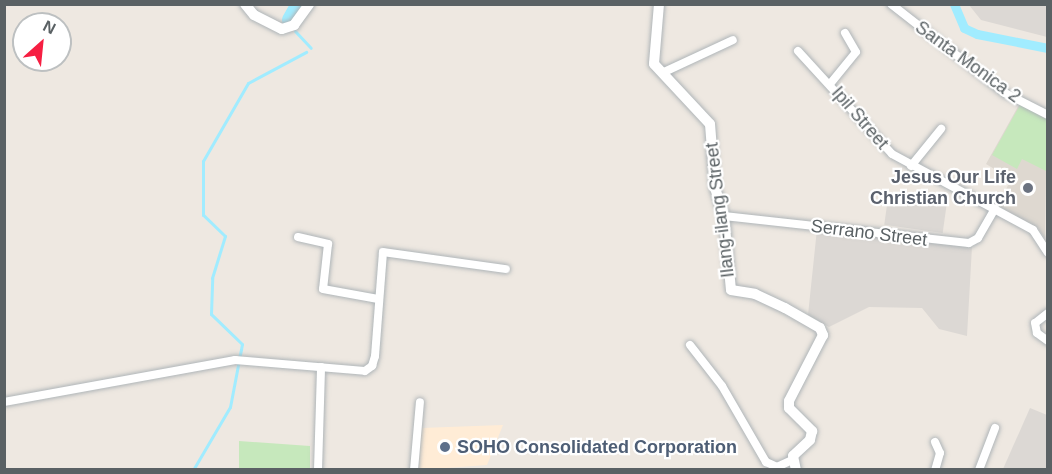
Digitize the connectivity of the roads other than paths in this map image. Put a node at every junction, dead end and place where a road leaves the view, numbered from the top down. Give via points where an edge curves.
1 (245, 4) edge
2 (309, 4) edge
3 (659, 4) edge
4 (891, 4) edge
5 (845, 33) dead end
6 (733, 40) dead end
7 (798, 51) dead end
8 (662, 73) junction
9 (830, 84) junction
10 (1047, 115) edge
11 (941, 129) dead end
12 (911, 166) junction
13 (995, 208) junction
14 (724, 216) junction
15 (298, 237) dead end
16 (1047, 253) edge
17 (506, 269) dead end
18 (378, 299) junction
19 (1047, 314) edge
20 (1047, 340) edge
21 (690, 345) dead end
22 (321, 367) junction
23 (4, 402) edge
24 (420, 402) dead end
25 (995, 428) dead end
26 (935, 442) dead end
27 (794, 465) edge
28 (318, 470) edge
29 (414, 470) edge
30 (935, 470) edge
31 (979, 470) edge

1 - 2 street via 254,15 282,29 294,25
3 - 8 street, Ilang-ilang Street via 653,56
4 - 10 street, Santa Monica 2 via 1005,93
5 - 9 street via 856,52
6 - 8 street
7 - 9 street, Ipil Street
8 - 14 street, Ilang-ilang Street via 708,119 715,188
9 - 12 street, Ipil Street via 884,147
11 - 12 street
12 - 13 street, Ipil Street
13 - 14 street, Serrano Street via 978,238 969,243
13 - 16 street, Ipil Street via 1033,230
14 - 27 street, Ilang-ilang Street via 731,290 755,294 785,308 820,328 823,335 789,401 789,408 812,431 810,440 796,451
15 - 18 street via 328,244 321,288
17 - 18 street via 387,250 381,255
18 - 22 street via 372,366 364,371
19 - 20 street via 1035,323 1037,333
21 - 27 street, Ilang-ilang Street via 722,386 766,462 777,467
22 - 23 street via 236,360
22 - 28 street
24 - 29 street
25 - 31 street
26 - 30 street via 940,453

